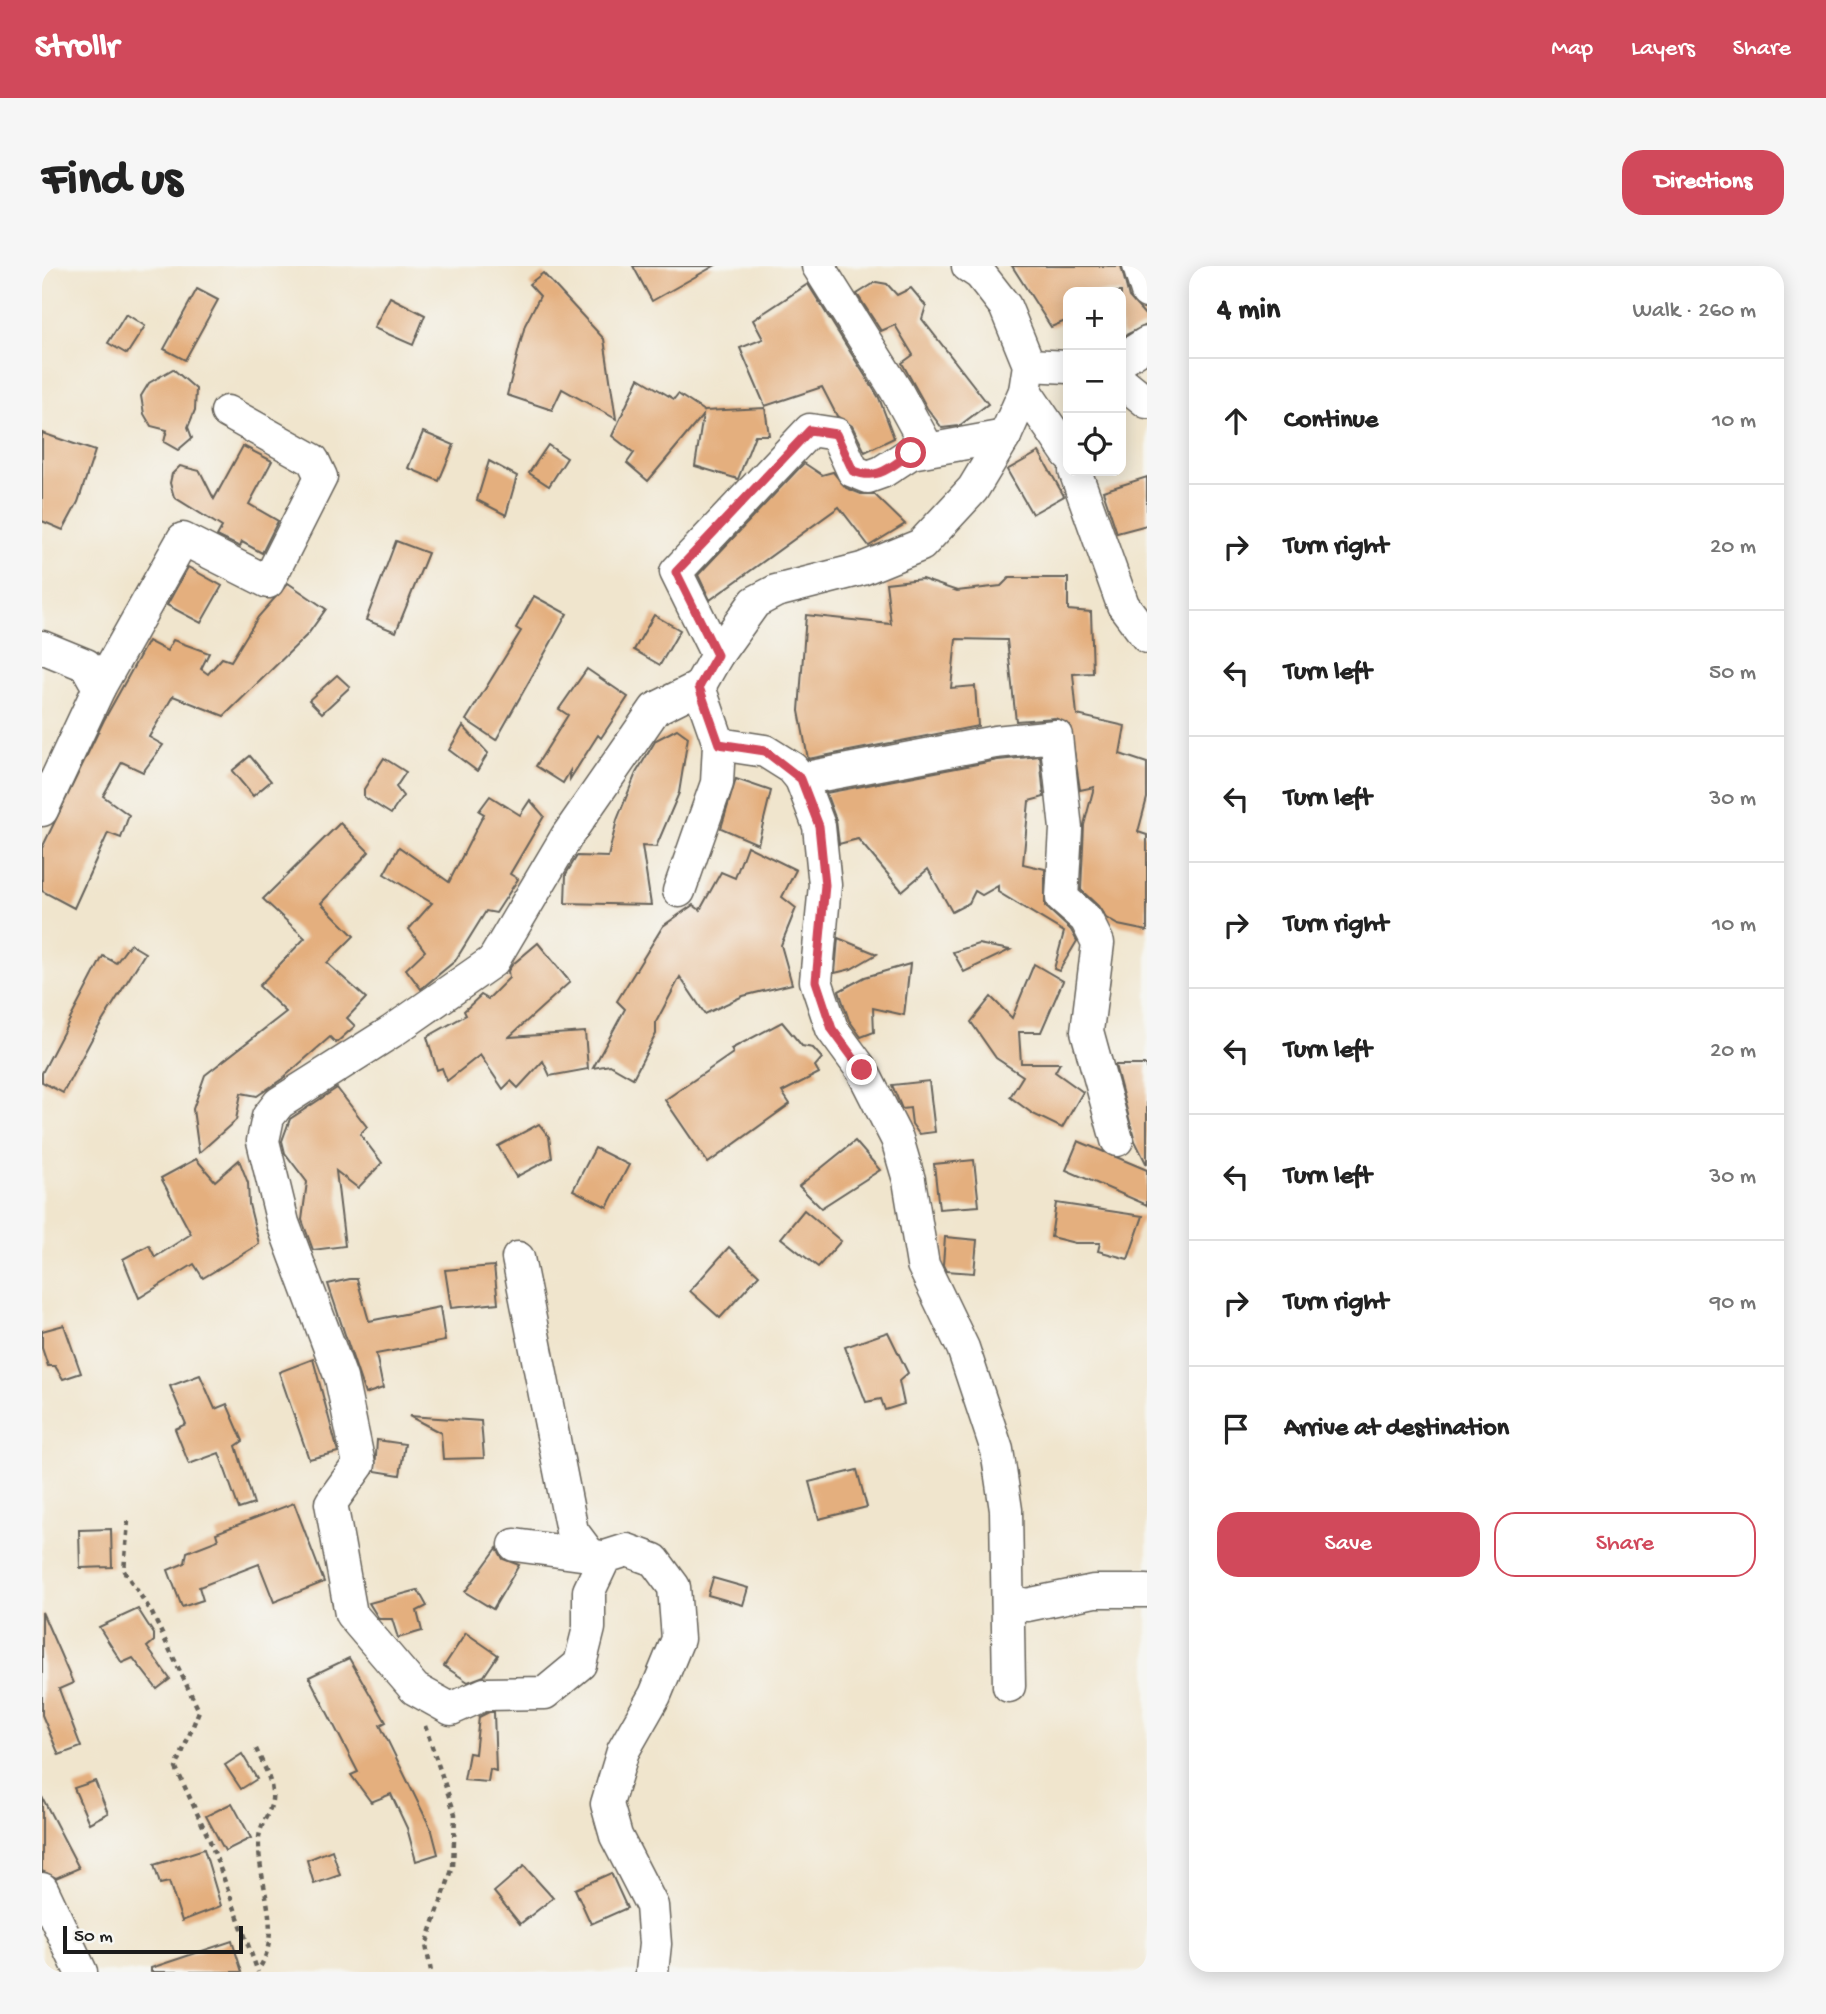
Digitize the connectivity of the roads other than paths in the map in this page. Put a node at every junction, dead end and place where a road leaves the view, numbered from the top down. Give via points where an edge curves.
1 (818, 266) edge
2 (968, 266) edge
3 (1139, 266) edge
4 (1147, 292) edge
5 (1147, 343) edge
6 (1126, 357) edge
7 (1063, 368) edge
8 (1027, 378) junction
9 (1126, 385) edge
10 (1147, 402) edge
11 (227, 412) dead end
12 (1006, 436) junction
13 (1063, 445) edge
14 (928, 449) junction
15 (1077, 476) edge
16 (1147, 637) edge
17 (42, 647) edge
18 (717, 655) junction
19 (699, 687) junction
20 (99, 688) junction
21 (719, 744) junction
22 (801, 779) junction
23 (42, 810) edge
24 (679, 891) dead end
25 (1117, 1140) dead end
26 (518, 1258) dead end
27 (515, 1545) dead end
28 (597, 1556) junction
29 (1147, 1591) edge
30 (1008, 1601) junction
31 (1009, 1686) dead end
32 (42, 1889) edge
33 (81, 1972) edge
34 (652, 1972) edge

1 - 14 street via 897,390
2 - 8 street via 1005,306
3 - 4 street
5 - 6 street
7 - 8 street
8 - 12 street
8 - 13 street
9 - 10 street
11 - 20 street via 313,460 321,477 268,582 183,540
12 - 14 street
12 - 18 street via 973,489 921,545 862,569 776,591 755,602
14 - 18 street via 911,453 868,477 853,471 836,434 810,430 676,572
15 - 16 street via 1123,605
17 - 20 street via 86,665
18 - 19 street
19 - 21 street
19 - 28 street via 655,709 567,836 493,961 279,1103 268,1117 263,1141 283,1223 341,1378 359,1464 331,1503 351,1614 415,1689 451,1709 485,1694 545,1692 580,1664 590,1628 589,1591
20 - 23 street
21 - 22 street via 765,751
21 - 24 street via 717,783
22 - 25 street via 995,742 1056,736 1066,829 1062,898 1086,919 1098,943 1087,1031
22 - 30 street via 819,826 825,885 816,981 832,1029 862,1070 897,1139 923,1265 963,1348 989,1418 1006,1510
26 - 28 street via 572,1531
27 - 28 street
28 - 34 street via 627,1550 654,1560 674,1587 678,1639 623,1751 607,1804 616,1836 652,1906
29 - 30 street via 1094,1591 1027,1605
30 - 31 street
32 - 33 street

